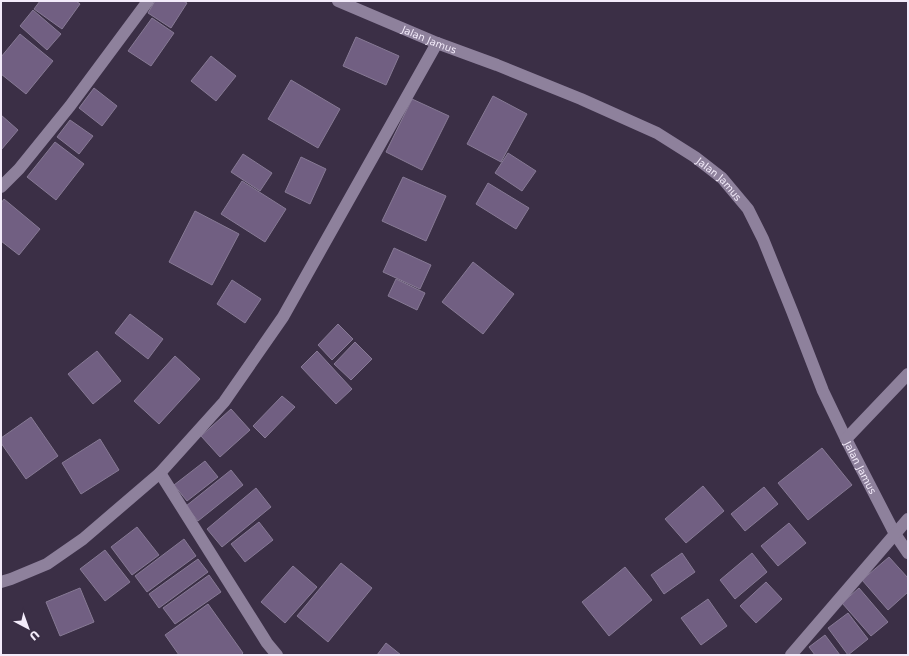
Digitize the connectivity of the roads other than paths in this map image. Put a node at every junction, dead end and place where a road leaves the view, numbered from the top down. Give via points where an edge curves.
1 (148, 1) edge
2 (338, 1) edge
3 (437, 43) junction
4 (1, 187) edge
5 (908, 374) edge
6 (846, 439) junction
7 (160, 473) junction
8 (908, 519) edge
9 (895, 534) junction
10 (908, 553) edge
11 (1, 582) edge
12 (277, 655) edge
13 (791, 655) edge

1 - 4 street via 70,106 19,169
2 - 3 street, Jalan Jamus
3 - 6 street, Jalan Jamus via 581,99 657,133 722,178 748,209 763,239 823,391
3 - 7 street via 283,317 224,402
5 - 6 street
6 - 9 street, Jalan Jamus
7 - 11 street via 83,539 47,564
7 - 12 street
8 - 9 street
9 - 10 street, Jalan Jamus
9 - 13 street

